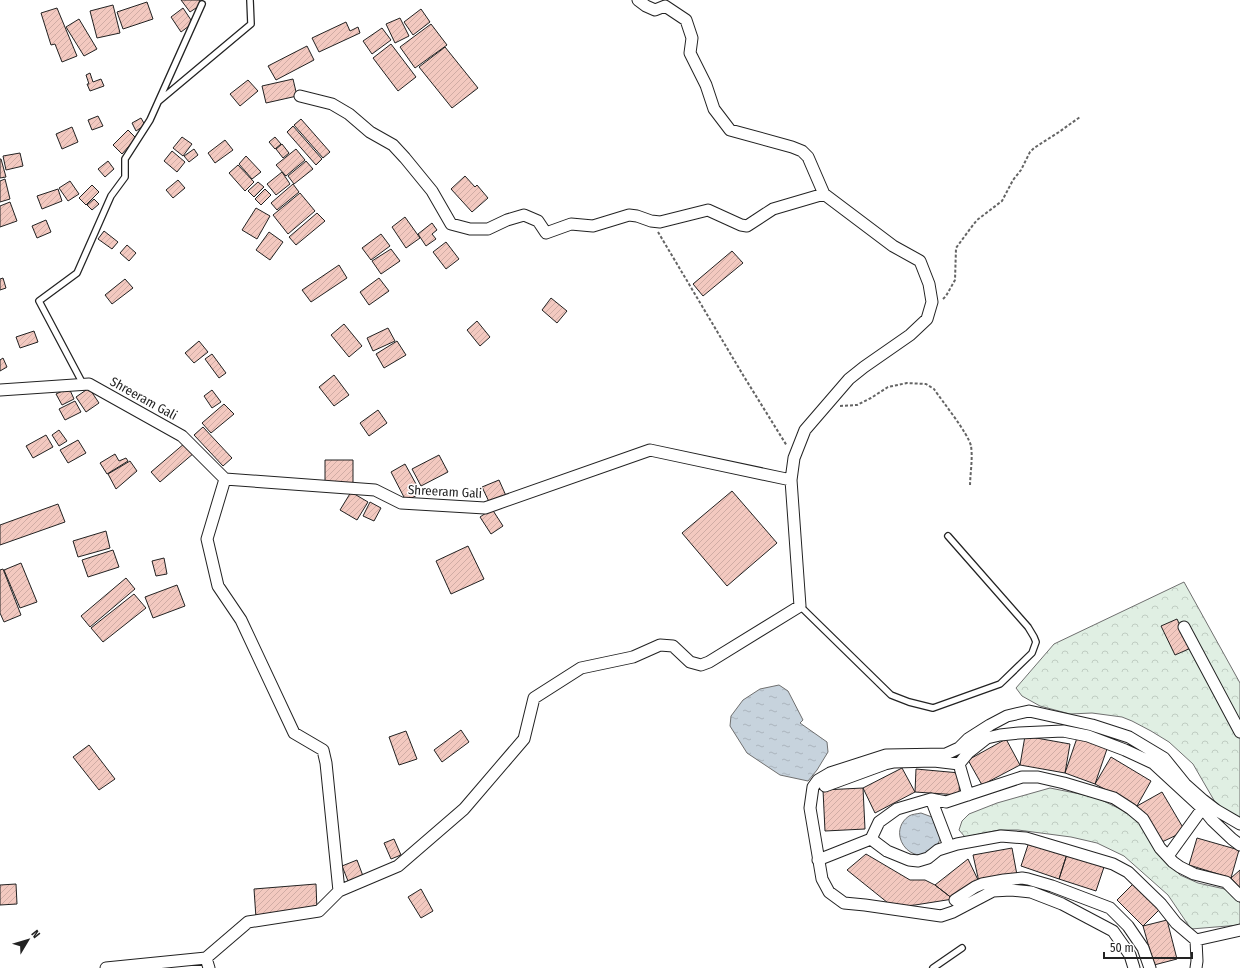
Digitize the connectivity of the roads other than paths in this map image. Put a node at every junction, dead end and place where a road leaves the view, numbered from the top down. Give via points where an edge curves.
1 (250, 0) edge
2 (638, 0) edge
3 (202, 4) dead end
4 (300, 96) dead end
5 (158, 102) junction
6 (824, 194) junction
7 (83, 384) junction
8 (0, 390) edge
9 (225, 479) junction
10 (791, 480) junction
11 (948, 536) dead end
12 (800, 606) junction
13 (1184, 627) dead end
14 (1240, 732) edge
15 (959, 764) junction
16 (825, 786) dead end
17 (968, 795) junction
18 (931, 799) junction
19 (1202, 809) junction
20 (1240, 824) edge
21 (871, 839) junction
22 (1240, 845) edge
23 (949, 846) junction
24 (1168, 856) junction
25 (818, 860) junction
26 (339, 891) junction
27 (1240, 896) edge
28 (956, 900) dead end
29 (1240, 930) edge
30 (1196, 940) junction
31 (962, 948) dead end
32 (208, 963) edge
33 (106, 968) edge
34 (932, 968) edge
35 (1134, 968) edge
36 (1150, 968) edge
37 (1196, 968) edge

1 - 5 lane via 251,24
2 - 6 street via 655,10 665,6 686,20 692,38 690,53 706,85 714,109 730,130 802,151 808,157
3 - 5 lane
4 - 6 street via 332,104 393,146 432,191 451,224 470,229 488,229 524,215 538,221 546,233 571,224 593,226 629,215 660,222 708,210 747,226 773,208
5 - 7 lane via 150,120 125,159 125,177 111,196 77,273 39,301
6 - 10 street via 893,246 920,261 929,284 932,302 927,319 910,335 849,379 805,430 794,458
7 - 8 street, Shreeram Gali
7 - 9 street, Shreeram Gali via 89,384 182,436
9 - 10 street, Shreeram Gali via 375,490 400,503 485,508 650,450
9 - 26 street via 207,540 218,586 241,620 294,733 323,750
10 - 12 street
11 - 12 lane via 1028,627 1036,642 1032,653 1000,684 933,708 891,695
12 - 26 street via 701,665 690,662 673,646 660,644 633,657 581,668 534,698 524,739 464,809 398,866
13 - 14 street
15 - 16 street via 934,761 894,762
15 - 17 street
15 - 19 street via 987,738 1019,733 1063,731 1082,734 1153,763
17 - 18 street via 946,802
17 - 24 street via 1022,777 1064,782 1114,798 1131,809 1143,819 1160,848
18 - 21 street via 897,809 878,822
18 - 23 street
19 - 22 street
19 - 24 street
20 - 25 street via 1203,800 1185,784 1164,758 1129,737 1029,711 1007,716 946,754 886,755 830,773 818,780 813,787 810,808
21 - 23 street via 887,851 918,861
21 - 25 street
23 - 30 street via 1001,836 1026,838 1113,864 1128,872 1161,904 1176,923
24 - 27 street via 1180,867 1194,874 1226,882
25 - 35 street via 822,879 829,892 844,903 941,916 993,891 1031,892 1062,904 1114,931 1130,955
26 - 32 street via 319,911 248,922
28 - 36 street via 974,887 1004,880 1022,878 1052,886 1110,908 1128,926 1143,948
29 - 30 street
30 - 37 street
31 - 34 lane
32 - 33 street

